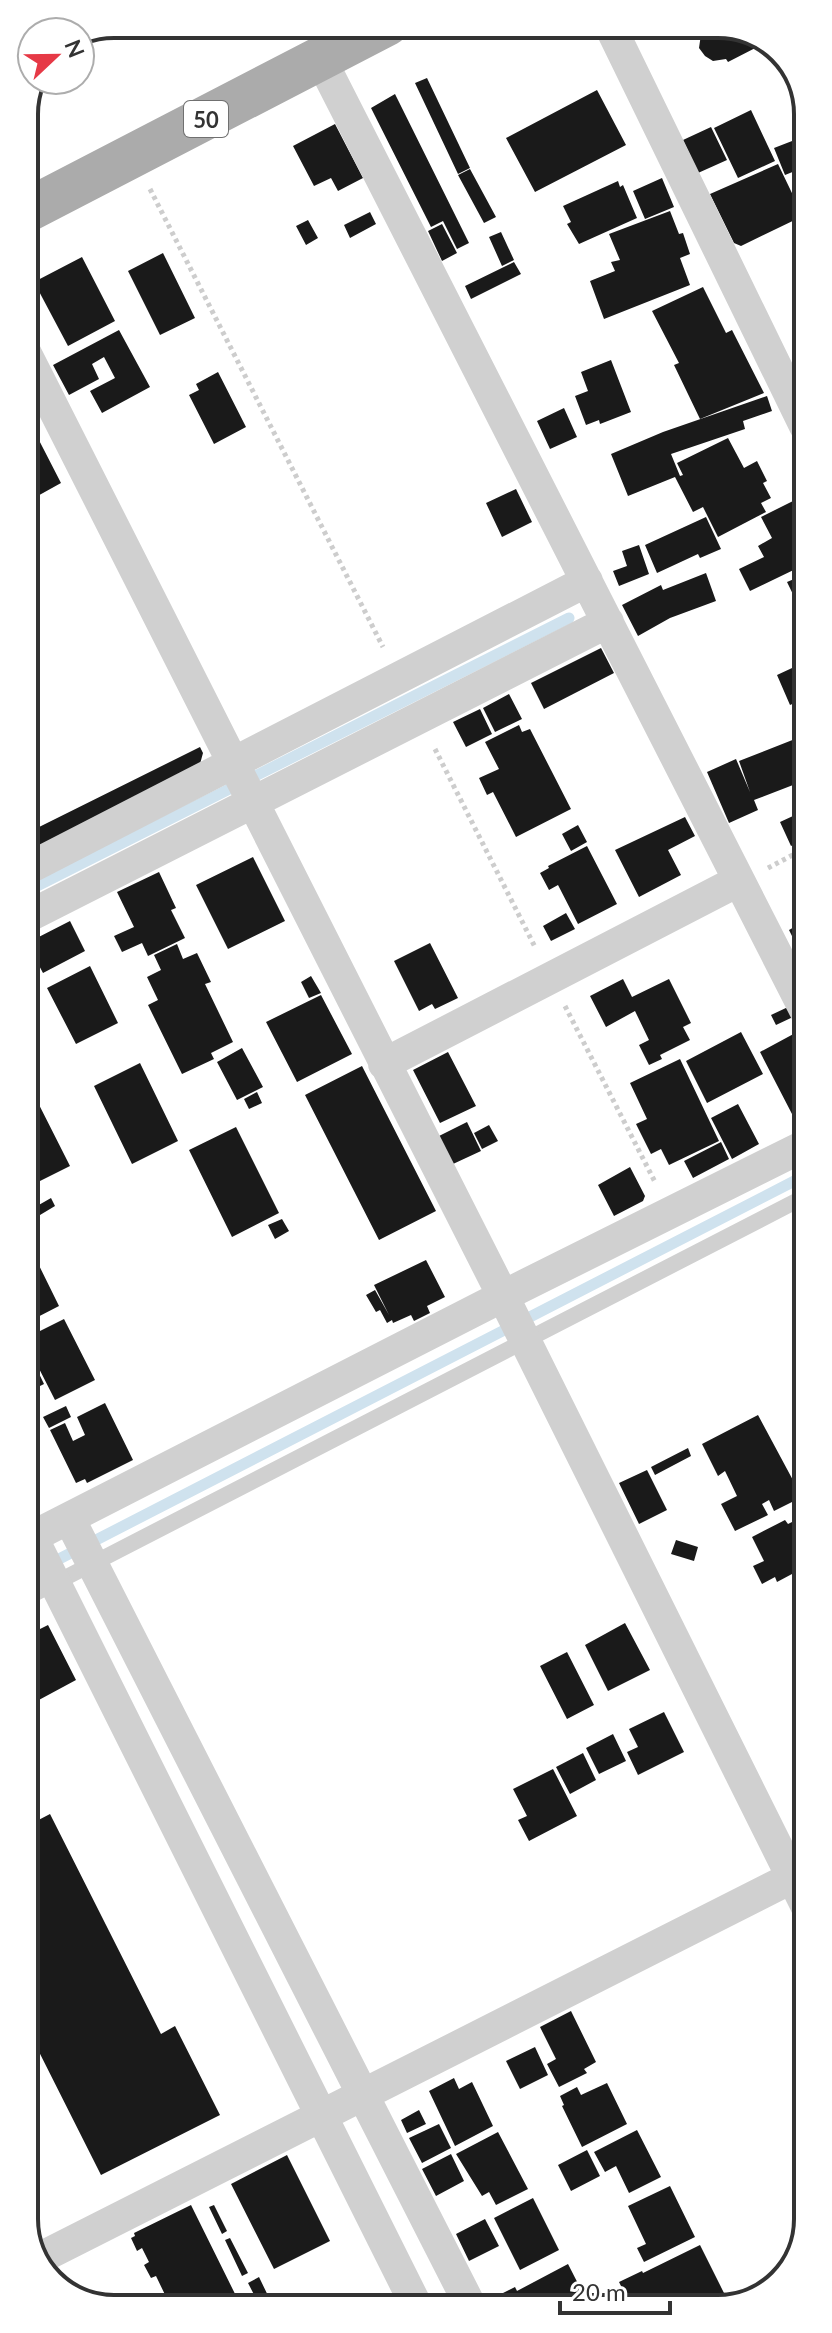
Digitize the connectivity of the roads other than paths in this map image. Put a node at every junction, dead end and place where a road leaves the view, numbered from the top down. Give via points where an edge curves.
1 (361, 38) edge
2 (616, 38) edge
3 (321, 60) junction
4 (38, 205) edge
5 (38, 378) edge
6 (794, 403) edge
7 (587, 581) junction
8 (608, 622) junction
9 (232, 765) junction
10 (251, 803) junction
11 (38, 863) edge
12 (738, 881) junction
13 (38, 911) edge
14 (794, 989) edge
15 (384, 1064) junction
16 (794, 1151) edge
17 (794, 1202) edge
18 (503, 1296) junction
19 (524, 1340) junction
20 (69, 1518) junction
21 (38, 1534) edge
22 (38, 1554) edge
23 (92, 1562) junction
24 (55, 1583) junction
25 (38, 1592) edge
26 (794, 1864) edge
27 (794, 1877) edge
28 (364, 2093) junction
29 (321, 2115) junction
30 (47, 2254) edge
31 (411, 2295) edge
32 (465, 2295) edge

1 - 3 main road, 50
2 - 6 street
3 - 4 main road, 50
3 - 7 street
5 - 9 street
7 - 8 street
7 - 9 street
8 - 10 street
8 - 12 street
9 - 10 street
9 - 11 street
10 - 13 street
10 - 15 street
12 - 14 street
12 - 15 street
15 - 18 street
16 - 18 street
17 - 19 lane
18 - 19 street
18 - 20 street
19 - 23 lane
19 - 26 street
20 - 21 street
20 - 23 street
22 - 24 street
23 - 24 lane
23 - 28 street
24 - 25 lane
24 - 29 street
27 - 28 street
28 - 29 street
28 - 32 street
29 - 30 street
29 - 31 street

